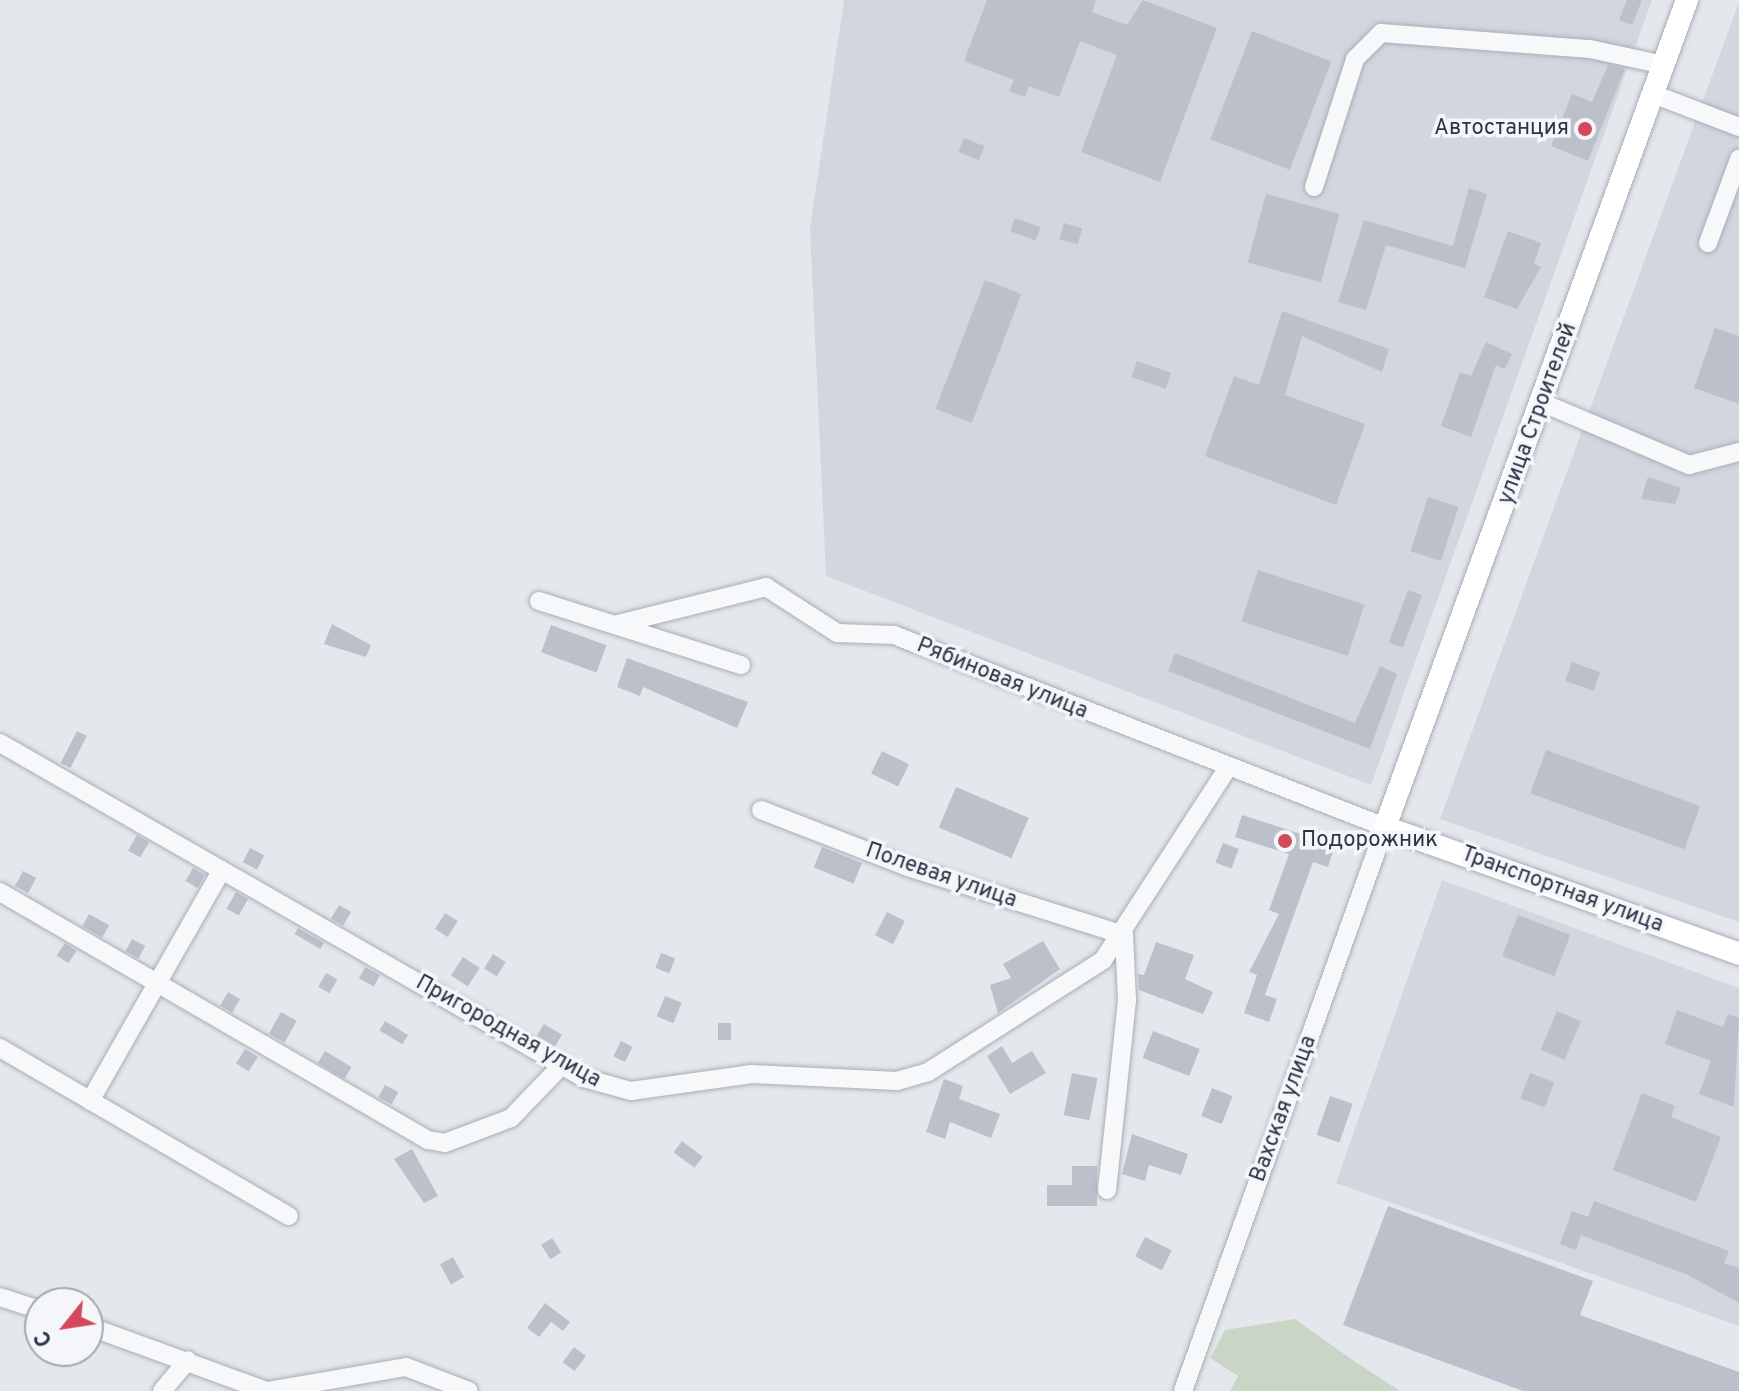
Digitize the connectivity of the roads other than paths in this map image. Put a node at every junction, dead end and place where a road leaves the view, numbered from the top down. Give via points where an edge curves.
1 (1687, 0) edge
2 (1664, 65) junction
3 (1653, 94) junction
4 (1739, 127) edge
5 (1739, 159) edge
6 (1314, 187) dead end
7 (1708, 243) dead end
8 (1543, 403) junction
9 (1739, 452) edge
10 (539, 601) dead end
11 (618, 624) junction
12 (741, 665) dead end
13 (0, 743) edge
14 (1227, 769) junction
15 (761, 810) dead end
16 (1385, 827) junction
17 (222, 870) junction
18 (0, 892) edge
19 (1124, 935) junction
20 (1739, 954) edge
21 (159, 981) junction
22 (0, 1048) edge
23 (562, 1065) junction
24 (90, 1101) junction
25 (1107, 1190) dead end
26 (289, 1216) dead end
27 (0, 1297) edge
28 (24, 1305) edge
29 (104, 1331) edge
30 (188, 1360) junction
31 (162, 1391) edge
32 (469, 1391) edge
33 (1183, 1391) edge

1 - 2 main road, улица Строителей
2 - 3 main road, улица Строителей
2 - 6 street via 1590,49 1381,33 1355,59
3 - 4 street
3 - 8 main road, улица Строителей
5 - 7 street
8 - 9 street via 1689,465
8 - 16 main road, улица Строителей
10 - 11 street
11 - 12 street
11 - 14 street, Рябиновая улица via 766,587 837,633 894,635
13 - 17 street, Пригородная улица
14 - 16 street, Рябиновая улица
14 - 19 street, Пригородная улица
15 - 19 street, Полевая улица via 908,867
16 - 20 main road, Транспортная улица
16 - 33 street, Вахская улица
17 - 21 street
17 - 23 street, Пригородная улица
18 - 21 street
19 - 23 street, Пригородная улица via 1061,992 928,1072 897,1081 752,1074 631,1091 605,1087
19 - 25 street via 1127,1000
21 - 23 street via 428,1140 445,1143 511,1118
21 - 24 street
22 - 24 street
24 - 26 street
27 - 28 street
29 - 30 street
30 - 31 street
30 - 32 street via 267,1391 406,1367

